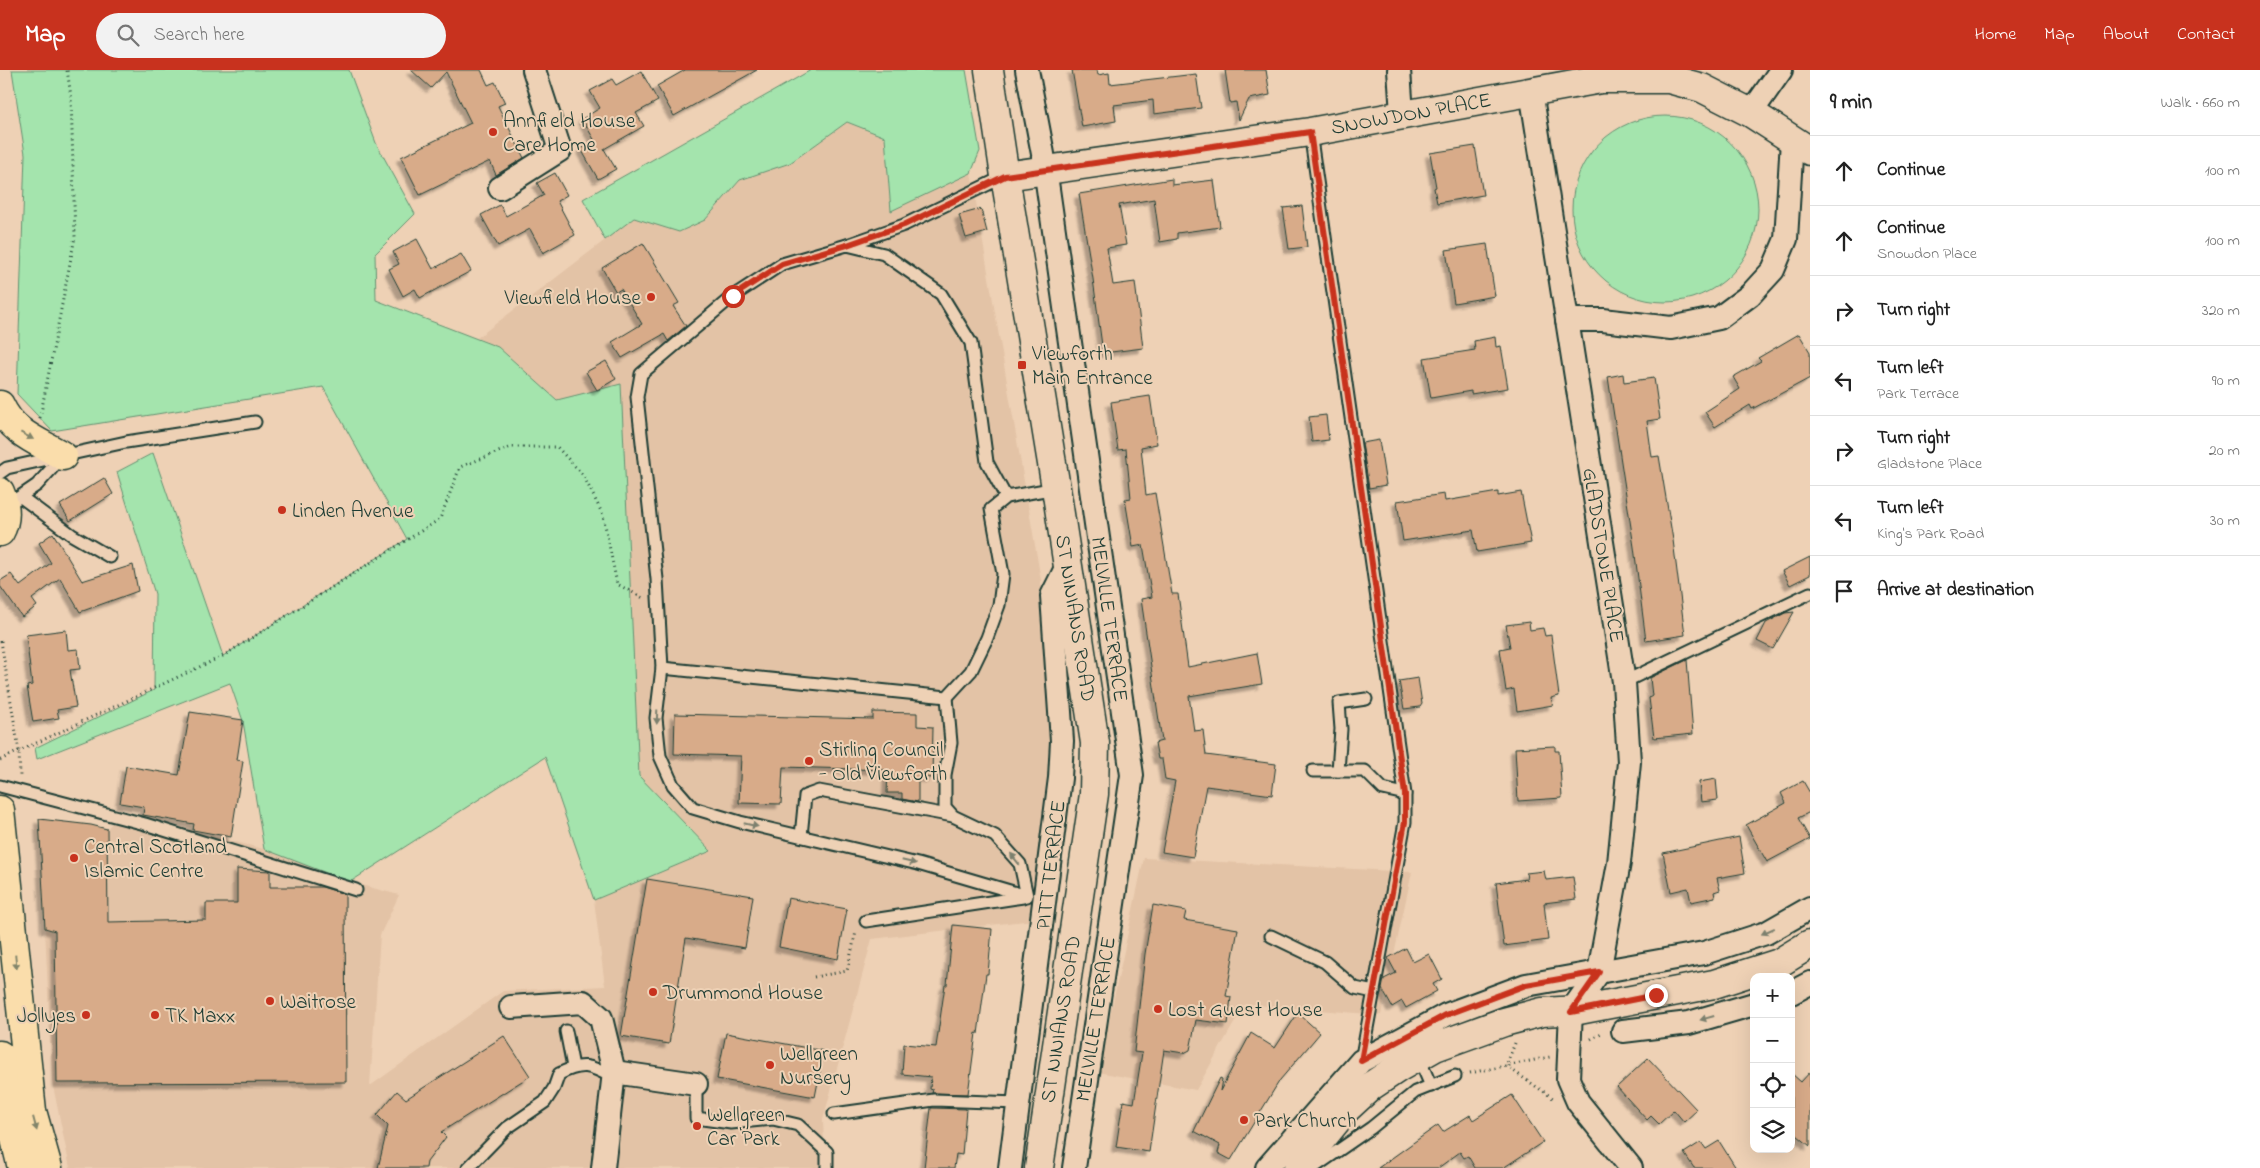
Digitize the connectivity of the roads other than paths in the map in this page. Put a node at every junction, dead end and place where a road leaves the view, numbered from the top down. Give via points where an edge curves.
1 (534, 70) edge
2 (989, 70) edge
3 (1028, 70) edge
4 (1398, 70) edge
5 (1780, 70) edge
6 (1653, 76) edge
7 (1531, 91) junction
8 (1751, 113) junction
9 (1402, 114) junction
10 (1310, 132) junction
11 (1801, 145) edge
12 (1044, 170) junction
13 (1005, 176) junction
14 (500, 188) dead end
15 (847, 245) junction
16 (1567, 320) junction
17 (0, 405) edge
18 (255, 422) dead end
19 (63, 456) junction
20 (0, 473) edge
21 (1056, 488) junction
22 (1006, 497) junction
23 (6, 507) edge
24 (110, 558) dead end
25 (1068, 564) junction
26 (1810, 593) edge
27 (662, 668) junction
28 (1624, 682) junction
29 (948, 697) junction
30 (1366, 699) dead end
31 (1313, 771) dead end
32 (1338, 771) junction
33 (0, 786) edge
34 (1405, 794) junction
35 (0, 810) edge
36 (953, 816) junction
37 (801, 836) junction
38 (356, 890) dead end
39 (1027, 896) junction
40 (1810, 908) edge
41 (866, 920) road end
42 (1271, 936) dead end
43 (1810, 944) edge
44 (1599, 972) junction
45 (1810, 983) edge
46 (1795, 991) edge
47 (1374, 992) junction
48 (1750, 1005) edge
49 (511, 1007) dead end
50 (1571, 1012) junction
51 (1624, 1031) road end
52 (566, 1032) dead end
53 (0, 1055) edge
54 (1418, 1056) junction
55 (1361, 1061) junction
56 (573, 1067) junction
57 (614, 1074) junction
58 (1455, 1076) road end
59 (696, 1084) joint
60 (1431, 1086) junction
61 (1018, 1103) junction
62 (1047, 1106) junction
63 (834, 1114) dead end
64 (22, 1168) edge
65 (48, 1168) edge
66 (468, 1168) edge
67 (603, 1168) edge
68 (827, 1168) edge
69 (1010, 1168) edge
70 (1039, 1168) edge
71 (1074, 1168) edge
72 (1267, 1168) edge
73 (1298, 1168) edge
74 (1313, 1168) edge
75 (1631, 1168) edge

1 - 14 street via 560,150
2 - 13 street, ST NINIANS ROAD
3 - 12 street, MELVILLE TERRACE
4 - 9 street
5 - 8 street
6 - 7 street, SNOWDON PLACE via 1601,79
6 - 8 street, SNOWDON PLACE via 1702,88
7 - 9 street, SNOWDON PLACE
7 - 16 street, GLADSTONE PLACE
8 - 11 street, SNOWDON PLACE
9 - 10 street, SNOWDON PLACE
10 - 12 street, SNOWDON PLACE
10 - 34 lane
11 - 16 street via 1786,239 1773,270 1750,295 1719,318 1671,328 1603,320
12 - 13 street, SNOWDON PLACE
12 - 71 street, MELVILLE TERRACE via 1132,775
13 - 15 lane via 904,225
13 - 21 street, ST NINIANS ROAD
15 - 22 lane via 884,254 941,294 971,343 987,462
15 - 27 lane via 782,264 733,296 641,374 637,397 659,606
16 - 28 street, GLADSTONE PLACE
17 -> 19 main road via 5,417 21,434
18 - 19 lane via 126,442
19 - 20 lane via 7,468
19 - 23 lane via 37,485
21 - 22 lane
21 - 25 street, ST NINIANS ROAD
22 - 29 lane via 991,509 1003,574 998,605 971,671
23 - 24 lane via 72,534
25 - 61 street, PITT TERRACE via 1052,596 1062,741 1060,778
25 - 62 street, ST NINIANS ROAD via 1095,743 1094,794
26 - 28 lane
27 - 29 lane
27 -> 37 lane via 656,718 660,756 673,785 693,808
28 - 44 street, GLADSTONE PLACE via 1629,762 1619,863
29 - 36 lane via 951,743 945,775 945,807
30 - 32 lane via 1339,703
31 - 32 lane
32 - 34 lane via 1365,771 1383,789
33 - 38 lane via 146,824
34 - 47 lane via 1405,822
35 -> 65 main road via 32,1111
36 - 37 lane via 819,791 805,796
39 -> 36 lane via 1020,864 995,836
37 -> 39 lane via 918,864
39 - 41 lane
40 -> 44 street via 1766,933 1704,953
42 - 47 lane via 1325,962 1355,988
43 - 50 street via 1779,963 1714,984
44 - 50 street, GLADSTONE PLACE
44 - 55 street via 1526,985 1446,1015
45 - 46 street
47 - 55 lane
48 -> 51 street via 1689,1023
49 - 57 street via 583,1002 601,1018
50 - 54 street via 1542,1012 1504,1022
50 - 75 street via 1568,1080 1578,1102
52 - 56 lane
53 - 64 main road via 4,1092
54 - 60 lane
54 - 73 street via 1372,1086 1346,1109
55 - 72 street
56 - 57 lane via 592,1066
56 - 66 lane via 559,1074 545,1102 507,1128
57 - 59 street
57 - 67 street
58 - 60 lane
59 - 68 lane via 696,1118 731,1123 773,1119 798,1125 827,1152
60 - 74 lane via 1415,1092 1371,1128
61 - 62 street
61 - 63 lane via 934,1100
61 - 69 street, PITT TERRACE
62 - 70 street, ST NINIANS ROAD

